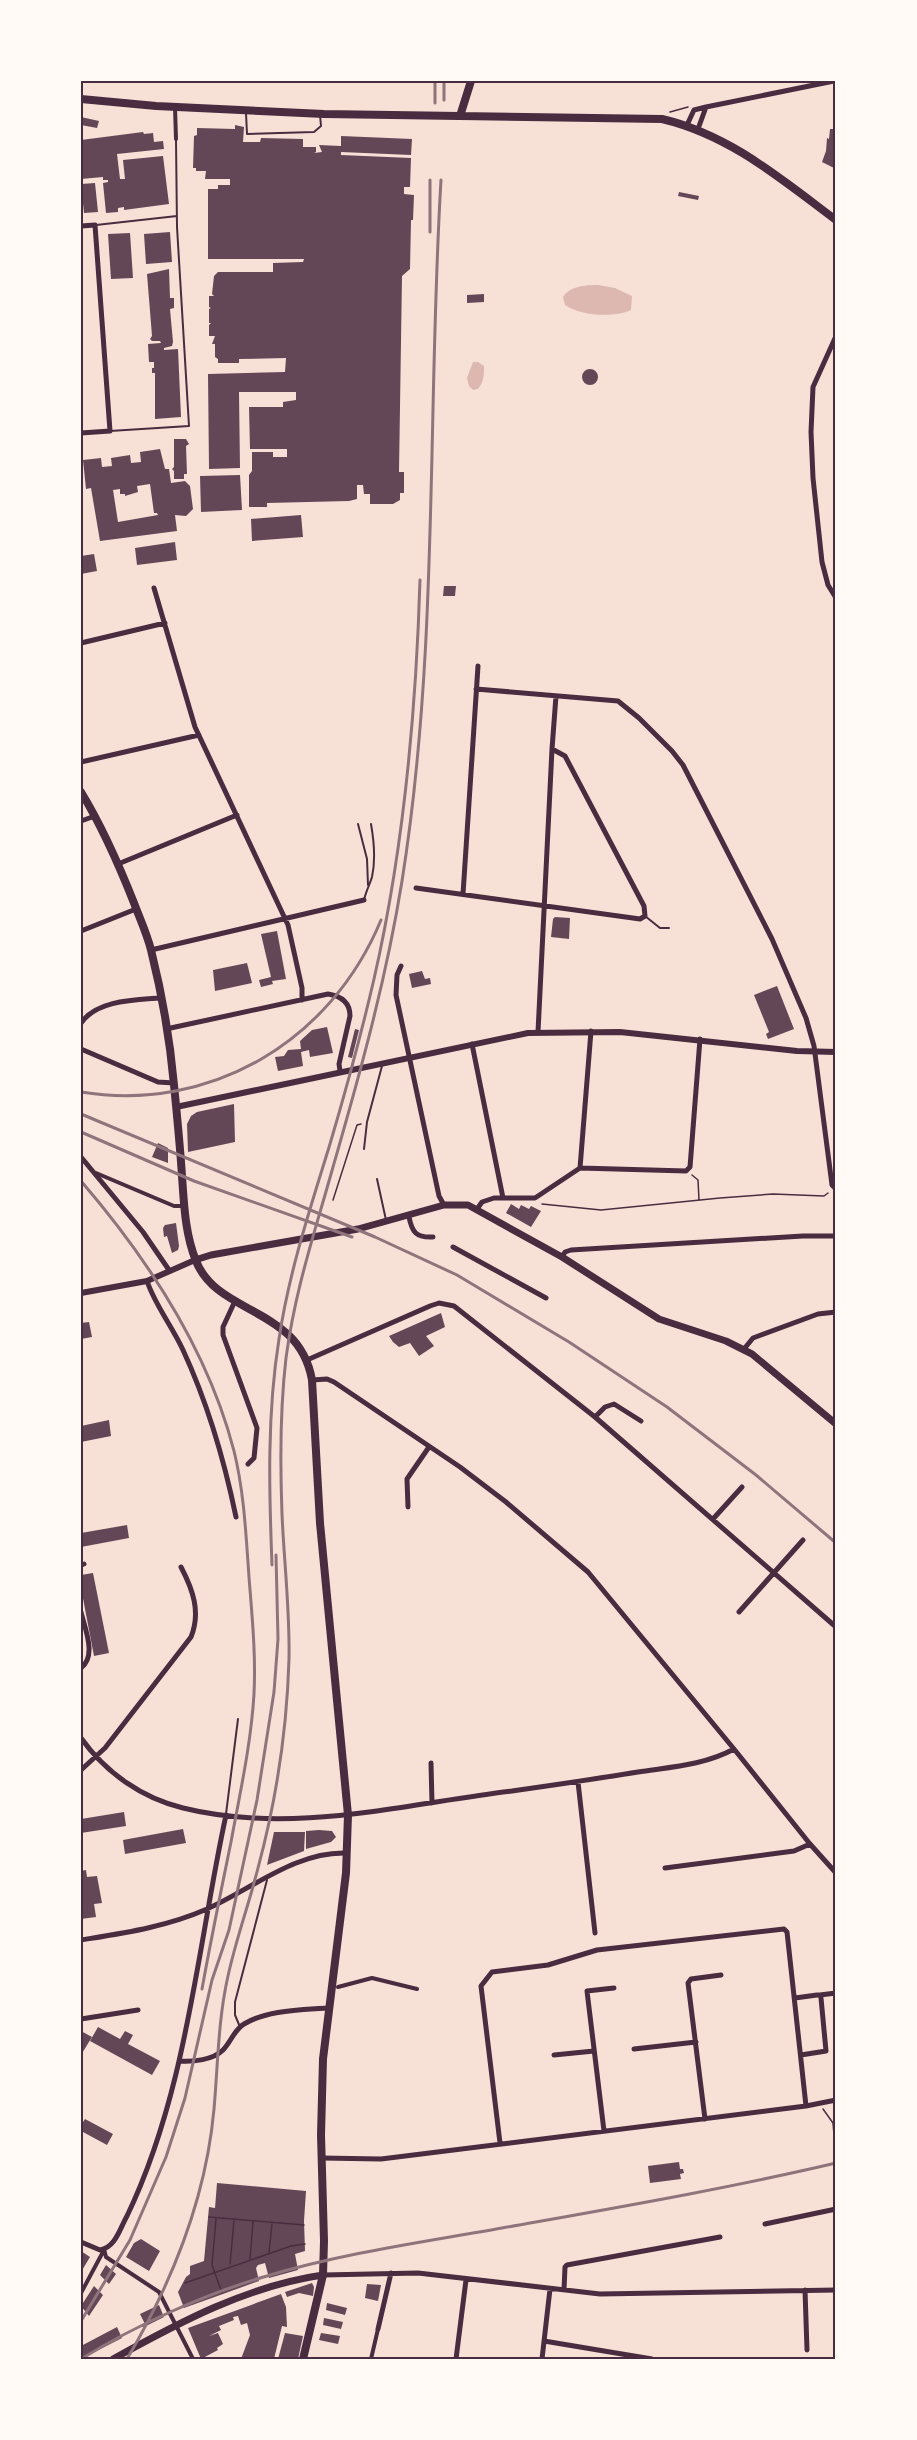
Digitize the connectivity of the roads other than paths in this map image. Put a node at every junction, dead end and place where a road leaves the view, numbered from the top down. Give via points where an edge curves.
1 (471, 81) edge
2 (834, 81) edge
3 (81, 99) edge
4 (175, 107) junction
5 (705, 107) junction
6 (246, 110) junction
7 (320, 114) junction
8 (455, 116) junction
9 (687, 125) junction
10 (698, 129) junction
11 (176, 139) joint
12 (177, 216) junction
13 (836, 220) edge
14 (95, 225) junction
15 (81, 226) edge
16 (836, 336) edge
17 (110, 431) junction
18 (81, 433) edge
19 (154, 588) dead end
20 (836, 598) edge
21 (165, 623) junction
22 (81, 643) edge
23 (478, 666) dead end
24 (476, 689) junction
25 (556, 696) junction
26 (199, 735) junction
27 (552, 749) junction
28 (81, 762) edge
29 (81, 792) edge
30 (237, 815) junction
31 (95, 816) junction
32 (81, 821) edge
33 (358, 824) dead end
34 (370, 824) dead end
35 (118, 864) junction
36 (368, 885) junction
37 (416, 888) dead end
38 (463, 894) junction
39 (364, 900) joint
40 (545, 905) junction
41 (136, 909) junction
42 (645, 916) junction
43 (286, 920) junction
44 (669, 928) dead end
45 (81, 931) edge
46 (151, 950) junction
47 (401, 966) dead end
48 (160, 998) junction
49 (302, 1000) junction
50 (81, 1023) edge
51 (166, 1029) junction
52 (591, 1031) junction
53 (538, 1032) junction
54 (700, 1039) junction
55 (472, 1044) junction
56 (81, 1049) edge
57 (836, 1052) edge
58 (814, 1053) junction
59 (410, 1057) junction
60 (382, 1063) junction
61 (340, 1071) junction
62 (174, 1083) junction
63 (176, 1107) junction
64 (364, 1149) dead end
65 (81, 1157) edge
66 (580, 1168) junction
67 (93, 1172) junction
68 (376, 1179) dead end
69 (835, 1189) edge
70 (504, 1198) junction
71 (444, 1205) junction
72 (184, 1206) junction
73 (477, 1209) junction
74 (408, 1216) junction
75 (387, 1222) junction
76 (836, 1236) edge
77 (432, 1237) dead end
78 (453, 1247) dead end
79 (562, 1257) junction
80 (195, 1260) junction
81 (169, 1270) junction
82 (147, 1281) junction
83 (81, 1293) edge
84 (546, 1298) dead end
85 (235, 1301) junction
86 (836, 1312) edge
87 (744, 1349) junction
88 (307, 1360) junction
89 (312, 1380) junction
90 (595, 1417) junction
91 (641, 1422) dead end
92 (836, 1424) edge
93 (429, 1447) junction
94 (248, 1464) dead end
95 (742, 1487) dead end
96 (408, 1507) dead end
97 (236, 1516) dead end
98 (712, 1519) junction
99 (803, 1540) dead end
100 (180, 1567) dead end
101 (774, 1573) junction
102 (81, 1612) edge
103 (739, 1612) dead end
104 (836, 1627) edge
105 (81, 1668) edge
106 (237, 1719) dead end
107 (81, 1738) edge
108 (734, 1749) junction
109 (97, 1756) junction
110 (430, 1763) dead end
111 (81, 1770) edge
112 (578, 1782) junction
113 (432, 1803) junction
114 (226, 1815) junction
115 (348, 1815) junction
116 (810, 1844) junction
117 (347, 1853) junction
118 (665, 1868) dead end
119 (836, 1873) edge
120 (267, 1878) junction
121 (207, 1909) junction
122 (595, 1933) dead end
123 (81, 1940) edge
124 (721, 1975) dead end
125 (338, 1987) dead end
126 (614, 1988) dead end
127 (417, 1989) dead end
128 (836, 1993) edge
129 (820, 1995) junction
130 (795, 1998) junction
131 (327, 2008) junction
132 (138, 2010) dead end
133 (81, 2019) edge
134 (240, 2027) junction
135 (696, 2042) junction
136 (634, 2049) dead end
137 (594, 2051) junction
138 (554, 2055) dead end
139 (801, 2055) junction
140 (179, 2061) junction
141 (836, 2100) edge
142 (806, 2106) junction
143 (705, 2119) junction
144 (604, 2131) junction
145 (500, 2143) junction
146 (321, 2158) junction
147 (836, 2209) edge
148 (765, 2224) dead end
149 (720, 2236) dead end
150 (81, 2242) edge
151 (104, 2249) junction
152 (391, 2273) junction
153 (323, 2275) junction
154 (466, 2280) junction
155 (550, 2289) junction
156 (564, 2290) junction
157 (805, 2290) junction
158 (836, 2290) edge
159 (81, 2293) edge
160 (177, 2325) junction
161 (378, 2329) joint
162 (544, 2341) junction
163 (807, 2350) dead end
164 (627, 2357) edge
165 (114, 2359) edge
166 (193, 2359) edge
167 (303, 2359) edge
168 (371, 2359) edge
169 (456, 2359) edge
170 (542, 2359) edge
171 (652, 2359) edge

1 - 8 main road
2 - 5 street
3 - 4 main road
4 - 6 main road
4 - 11 street
5 - 9 street via 694,110
5 - 10 street
6 - 7 main road
6 - 7 lane via 247,134 314,132 321,126
7 - 8 main road
8 - 9 main road via 662,119
9 - 10 main road
10 - 13 main road via 748,155
11 - 12 lane
12 - 14 lane
12 - 17 lane via 189,426
14 - 15 street
14 - 17 street
16 - 20 street via 813,387 811,432 822,562
17 - 18 street
19 - 21 street
21 - 22 street
21 - 26 street
23 - 24 street
24 - 25 street
24 - 38 street
25 - 27 street
25 - 58 street via 621,702 683,765 777,948 806,1018
26 - 28 street
26 - 30 street
27 - 40 street
27 - 42 street via 565,756 644,906
29 - 31 main road
30 - 35 street
30 - 43 street
31 - 32 street
31 - 35 main road
33 - 36 lane via 367,858
34 - 36 lane via 374,856
35 - 41 main road
36 - 39 lane
37 - 38 street
38 - 40 street
39 - 43 street
40 - 42 street via 640,919
40 - 53 street
41 - 45 street
41 - 46 main road
42 - 44 lane via 660,928
43 - 46 street
43 - 49 street
46 - 48 main road
47 - 59 street via 396,995
48 - 50 street via 118,1003 89,1015
48 - 51 main road
49 - 51 street
49 - 61 street via 335,995 350,1008
51 - 62 main road
52 - 53 street
52 - 54 street
52 - 66 street
53 - 55 street
54 - 58 street
54 - 66 street via 690,1167 686,1171
55 - 59 street
55 - 70 street
56 - 62 street via 158,1082
57 - 58 street
58 - 69 street
59 - 60 street
59 - 71 street via 438,1197
60 - 61 street
60 - 64 lane
61 - 63 street
62 - 63 main road
63 - 72 main road
65 - 67 street
66 - 70 street via 535,1198
67 - 72 street via 174,1206
67 - 81 street
68 - 75 lane
70 - 73 street via 487,1200
71 - 73 main road via 464,1204
71 - 74 main road
72 - 80 main road
73 - 79 main road
74 - 75 main road
74 - 77 street via 416,1235
75 - 80 main road
76 - 79 street via 571,1250
78 - 84 street
79 - 87 main road via 659,1319
80 - 81 street
80 - 85 main road via 204,1278
81 - 82 street
82 - 83 street
82 - 97 street via 209,1410
85 - 88 main road via 272,1321
85 - 94 street via 223,1335 257,1428 254,1458
86 - 87 street via 818,1314 753,1338
87 - 92 main road
88 - 89 main road
88 - 90 street via 430,1306 448,1304
89 - 93 street via 334,1382
89 - 115 main road via 320,1523
90 - 91 street via 614,1404
90 - 98 street
93 - 96 street via 407,1479
93 - 108 street via 506,1502 588,1572
95 - 98 street
98 - 101 street
99 - 101 street
100 - 109 street via 195,1599 196,1620 191,1637
101 - 103 street
101 - 104 street
102 - 105 street via 89,1652 87,1664
106 - 114 lane
107 - 109 street
108 - 112 street via 686,1765
108 - 116 street
109 - 111 street
109 - 114 street via 118,1777 155,1799 185,1809
110 - 113 street
112 - 113 street
112 - 122 street
113 - 115 street
114 - 115 street
114 - 121 street
115 - 117 main road
116 - 118 street via 794,1851
116 - 119 street
117 - 120 street via 316,1856
117 - 131 main road
120 - 121 street
120 - 134 lane via 235,2002
121 - 123 street via 153,1928
121 - 140 street
124 - 135 street via 689,1980
125 - 127 street via 372,1978
126 - 137 street via 587,1991
128 - 129 street
129 - 130 street
129 - 139 street via 826,2051
130 - 139 street
130 - 145 street via 787,1932 781,1928 597,1950 548,1965 492,1972 481,1986
131 - 134 street via 258,2018
131 - 146 main road
132 - 133 street
134 - 140 street via 223,2051 203,2060
135 - 136 street
135 - 143 street
137 - 138 street
137 - 144 street
139 - 142 street
140 - 151 street via 146,2172 115,2240
141 - 142 street
142 - 143 street
143 - 144 street
144 - 145 street
145 - 146 street via 381,2159
146 - 153 main road
147 - 148 street
149 - 156 street via 567,2265
150 - 151 street
151 - 159 street
151 - 160 street via 106,2257 159,2292
152 - 153 street
152 - 154 street
152 - 161 street
153 - 160 main road via 247,2294
153 - 167 main road
154 - 155 street
154 - 169 street
155 - 156 street
155 - 162 street
156 - 157 street via 611,2294
157 - 158 street
157 - 163 street
160 - 165 main road
160 - 166 street
161 - 168 street
162 - 164 street
162 - 170 street
164 - 171 street

